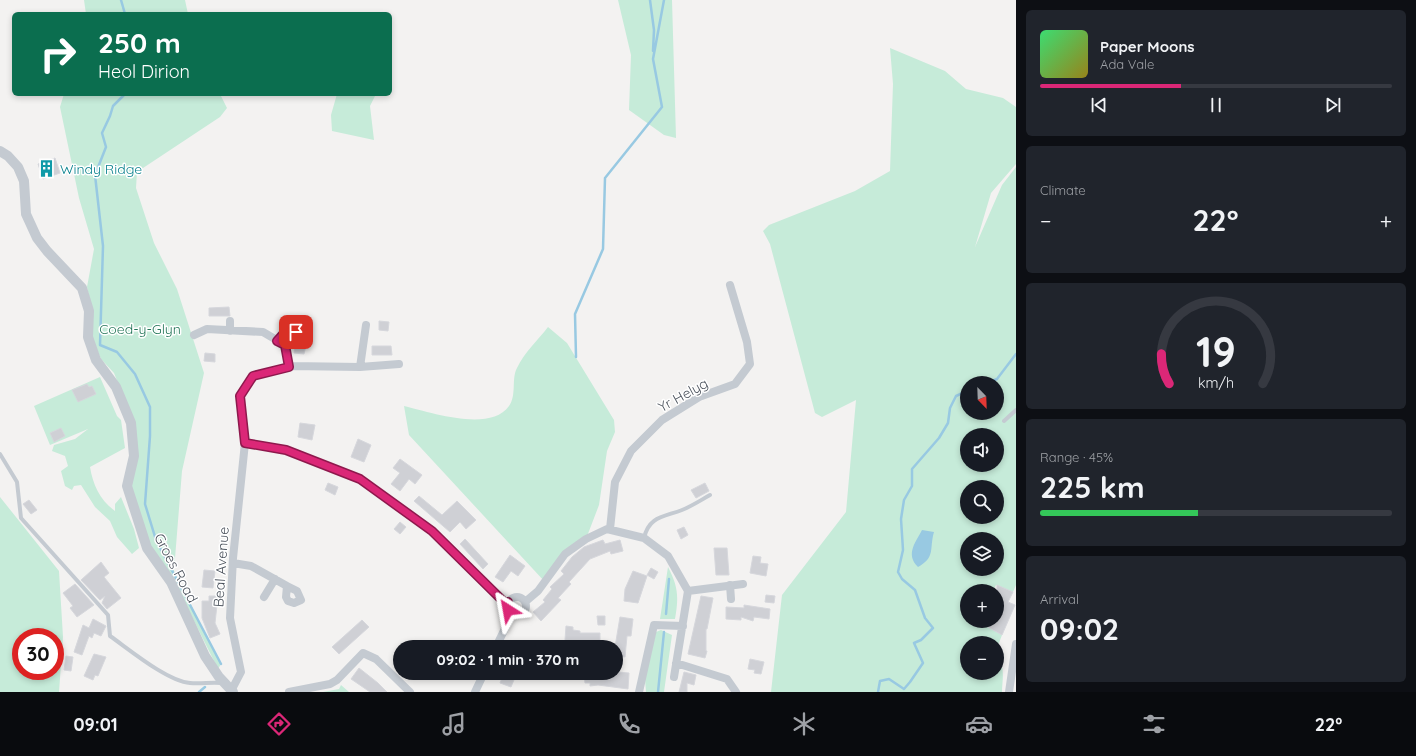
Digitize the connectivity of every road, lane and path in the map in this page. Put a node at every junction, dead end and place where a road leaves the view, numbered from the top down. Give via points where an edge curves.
1 (0, 152) edge
2 (730, 285) dead end
3 (230, 321) dead end
4 (366, 325) dead end
5 (230, 331) junction
6 (296, 332) dead end
7 (194, 335) dead end
8 (277, 341) junction
9 (399, 364) dead end
10 (289, 367) junction
11 (360, 367) junction
12 (1016, 410) edge
13 (1004, 421) dead end
14 (245, 443) junction
15 (0, 454) edge
16 (710, 495) dead end
17 (610, 530) junction
18 (644, 538) junction
19 (233, 563) junction
20 (275, 579) junction
21 (743, 584) dead end
22 (730, 585) junction
23 (287, 586) dead end
24 (688, 591) junction
25 (264, 596) dead end
26 (731, 599) dead end
27 (508, 602) junction
28 (525, 602) junction
29 (512, 614) junction
30 (683, 626) junction
31 (499, 640) edge
32 (1016, 644) edge
33 (676, 663) junction
34 (674, 677) dead end
35 (481, 680) edge
36 (224, 683) junction
37 (232, 691) edge
38 (289, 692) edge
39 (410, 692) edge
40 (475, 692) edge
41 (638, 692) edge
42 (736, 692) edge
43 (1009, 692) edge

1 - 36 street, Groes Road via 8,156 18,167 24,181 26,214 37,238 82,288 89,311 88,338 96,360 116,387 131,423 134,456 127,486 147,548 171,582 205,656
2 - 17 street, Yr Helyg via 747,342 750,364 735,384 699,397 662,420 631,451 615,482
3 - 5 street
4 - 11 street
5 - 7 street via 207,330
5 - 8 street via 263,332
6 - 8 street via 285,332
8 - 10 street via 285,345
9 - 11 street, Beal Avenue
10 - 11 street, Beal Avenue
10 - 14 street, Beal Avenue via 253,376 240,396
12 - 13 lane
14 - 19 street, Beal Avenue
14 - 27 street via 286,450 360,479 432,531 504,602
15 - 36 lane via 17,482 21,518 108,615 110,636 168,676 180,681
16 - 18 lane via 684,509 658,518 646,528
17 - 18 street
17 - 28 street via 586,539 565,554 538,592
18 - 24 street via 668,556
19 - 20 street via 251,566
19 - 37 street, Beal Avenue via 230,618 241,672
20 - 23 street
20 - 25 street
21 - 22 street
22 - 24 street
22 - 26 street
24 - 30 street
27 - 28 street via 515,597
27 - 29 street via 508,610
28 - 29 street via 526,608 523,613
29 - 31 street
30 - 33 street
30 - 41 street via 654,625
32 - 43 street
33 - 34 street
33 - 42 street via 727,679
35 - 40 street
36 - 37 street, Groes Road
38 - 39 street via 330,684 363,653 376,659

